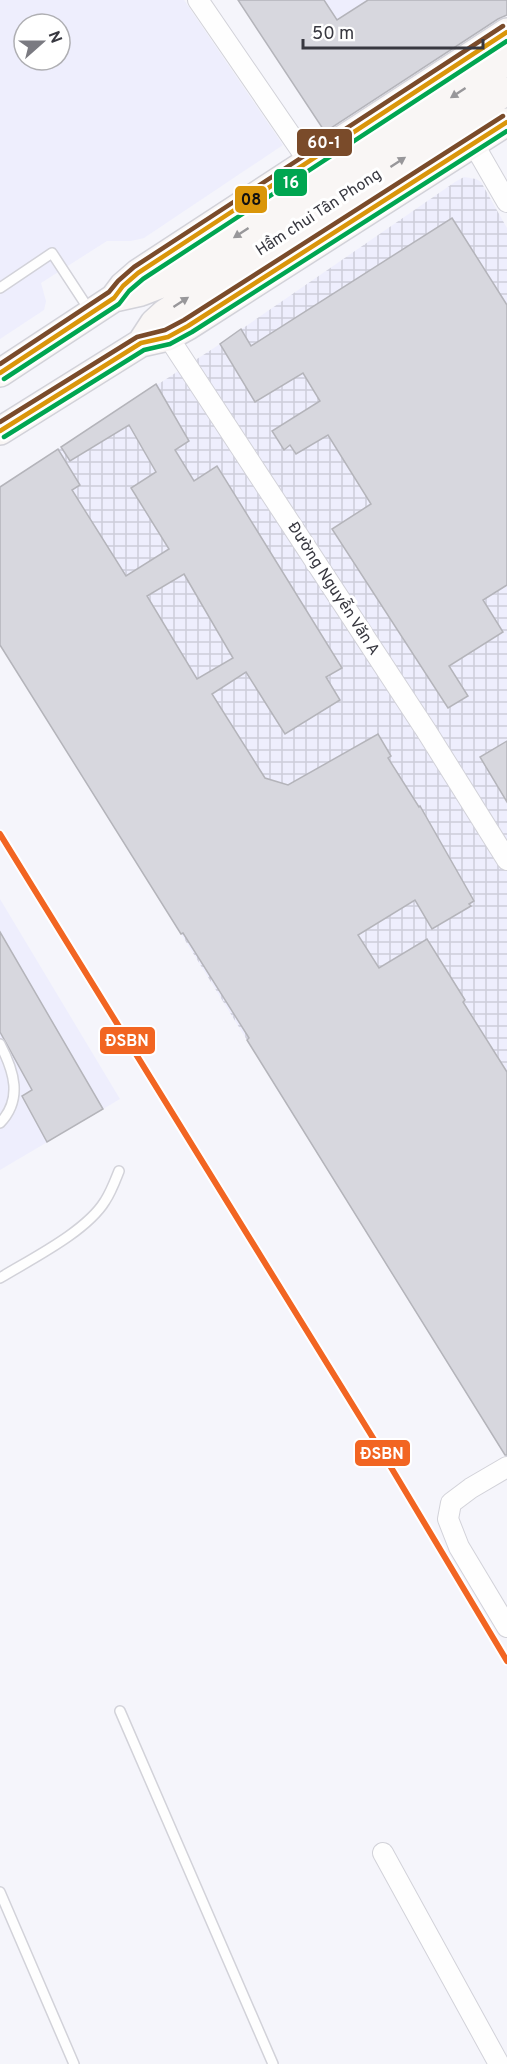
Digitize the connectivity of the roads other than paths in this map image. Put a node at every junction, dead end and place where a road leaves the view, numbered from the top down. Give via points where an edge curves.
1 (198, 0) edge
2 (507, 32) edge
3 (507, 61) edge
4 (507, 91) edge
5 (507, 122) edge
6 (473, 143) junction
7 (309, 162) junction
8 (507, 202) edge
9 (0, 288) edge
10 (114, 298) junction
11 (91, 313) junction
12 (163, 328) junction
13 (0, 373) edge
14 (0, 431) edge
15 (507, 860) edge
16 (0, 1044) edge
17 (0, 1124) edge
18 (119, 1171) dead end
19 (0, 1278) edge
20 (507, 1467) edge
21 (507, 1627) edge
22 (120, 1711) dead end
23 (383, 1853) dead end
24 (0, 1892) edge
25 (74, 2064) edge
26 (273, 2064) edge
27 (499, 2064) edge

1 - 7 street
2 - 7 main road
3 -> 10 main road, Hầm chui Tân Phong via 167,282
12 -> 4 main road, Hầm chui Tân Phong
5 - 6 main road
6 - 8 street
6 - 12 main road
7 - 10 main road via 138,273
9 - 11 lane via 52,253
10 - 11 main road
11 - 13 main road
12 - 14 main road, Hầm chui Tân Phong
12 - 15 street, Đường Nguyễn Văn A
16 - 17 lane via 9,1061 15,1091 9,1114
18 - 19 lane via 105,1202 90,1218
20 - 21 street via 451,1503 448,1520 459,1547
22 - 26 lane
23 - 27 street
24 - 25 lane

